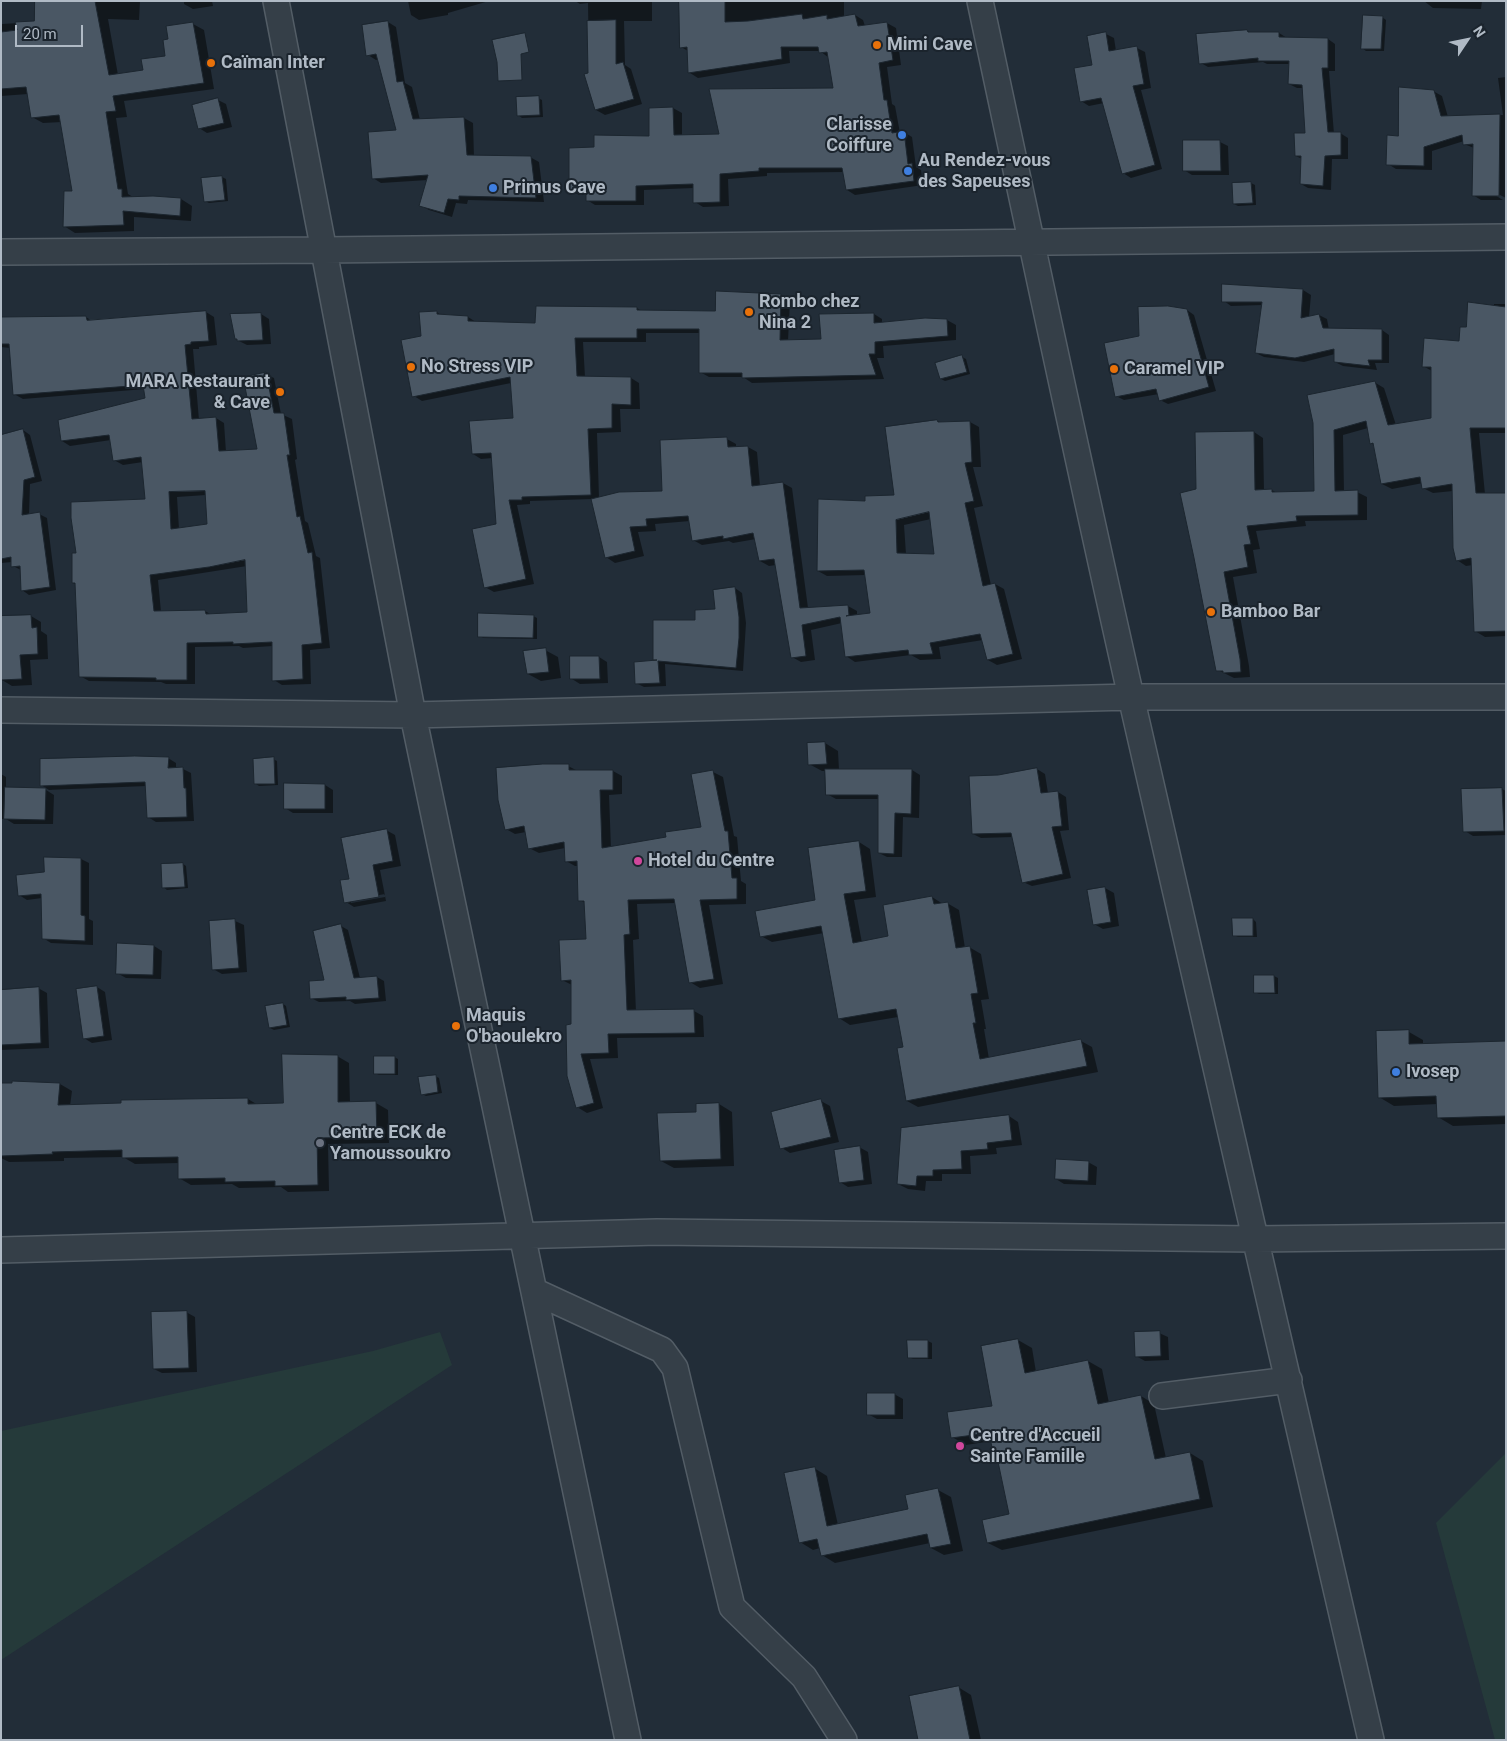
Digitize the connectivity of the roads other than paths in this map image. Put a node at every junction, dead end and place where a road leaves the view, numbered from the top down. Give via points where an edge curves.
1 (276, 1) edge
2 (980, 1) edge
3 (1506, 237) edge
4 (1032, 242) junction
5 (323, 250) junction
6 (1, 252) edge
7 (1131, 697) junction
8 (1506, 697) edge
9 (1, 710) edge
10 (413, 715) junction
11 (522, 1235) junction
12 (1506, 1236) edge
13 (1254, 1239) junction
14 (1, 1250) edge
15 (534, 1291) junction
16 (1289, 1380) junction
17 (1162, 1396) dead end
18 (628, 1740) edge
19 (844, 1740) edge
20 (1371, 1740) edge

1 - 5 street
2 - 4 street
3 - 4 street
4 - 5 street
4 - 7 street
5 - 6 street
5 - 10 street
7 - 8 street
7 - 10 street
7 - 13 street
9 - 10 street
10 - 11 street
11 - 13 street via 657,1232
11 - 14 street
11 - 15 street
12 - 13 street
13 - 16 street
15 - 18 street
15 - 19 street via 662,1350 675,1368 732,1607 804,1677
16 - 17 street
16 - 20 street

